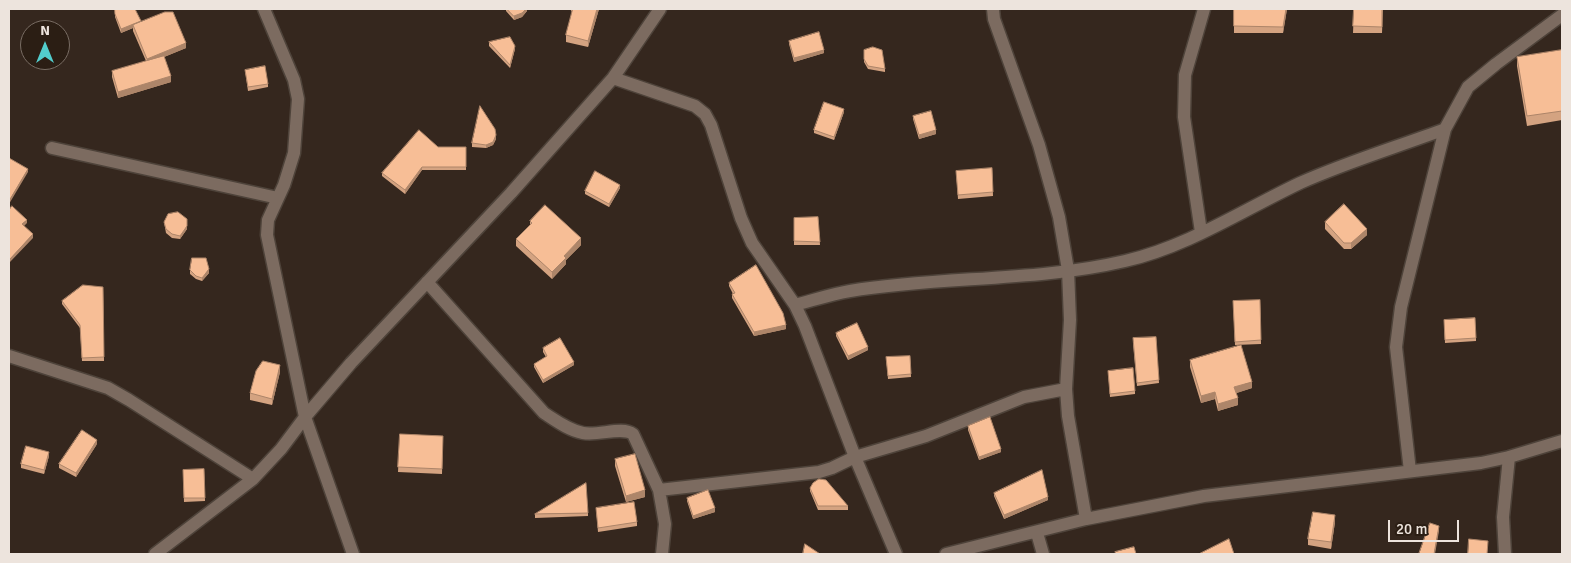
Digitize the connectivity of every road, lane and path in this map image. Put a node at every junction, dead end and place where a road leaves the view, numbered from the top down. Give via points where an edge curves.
1 (264, 9) edge
2 (660, 9) edge
3 (993, 9) edge
4 (1204, 9) edge
5 (1562, 15) edge
6 (613, 78) junction
7 (1446, 129) junction
8 (52, 148) dead end
9 (278, 198) junction
10 (1201, 232) junction
11 (1068, 270) junction
12 (427, 282) junction
13 (796, 305) junction
14 (9, 356) edge
15 (1066, 389) junction
16 (305, 417) junction
17 (1562, 441) edge
18 (1510, 457) junction
19 (855, 458) junction
20 (1410, 471) junction
21 (253, 479) junction
22 (660, 490) junction
23 (1086, 519) junction
24 (1037, 533) junction
25 (154, 554) edge
26 (353, 554) edge
27 (662, 554) edge
28 (896, 554) edge
29 (946, 554) edge
30 (1042, 554) edge
31 (1505, 554) edge

1 - 9 street via 294,80 298,99 294,153
2 - 6 street
3 - 11 street via 1039,145 1059,217
4 - 10 street via 1185,75 1184,117
5 - 7 street via 1468,87
6 - 12 street
6 - 13 street via 695,106 705,114 744,227
7 - 10 street via 1301,183
7 - 20 street via 1400,306 1396,347
8 - 9 street
9 - 16 street via 268,220 267,235
10 - 11 street via 1156,253 1123,262
11 - 13 street via 885,286 849,291
11 - 15 street via 1070,320
12 - 16 street
12 - 22 street via 544,413 582,433 628,430 633,434
13 - 19 street
14 - 21 street via 108,388
15 - 19 street via 1024,397 926,436
15 - 23 street
16 - 21 street
16 - 26 street
17 - 18 street
18 - 20 street
18 - 31 street via 1503,517
19 - 22 street via 818,472
19 - 28 street
20 - 23 street via 1204,496
21 - 25 street
22 - 27 street via 665,524
23 - 24 street
24 - 29 street
24 - 30 street

